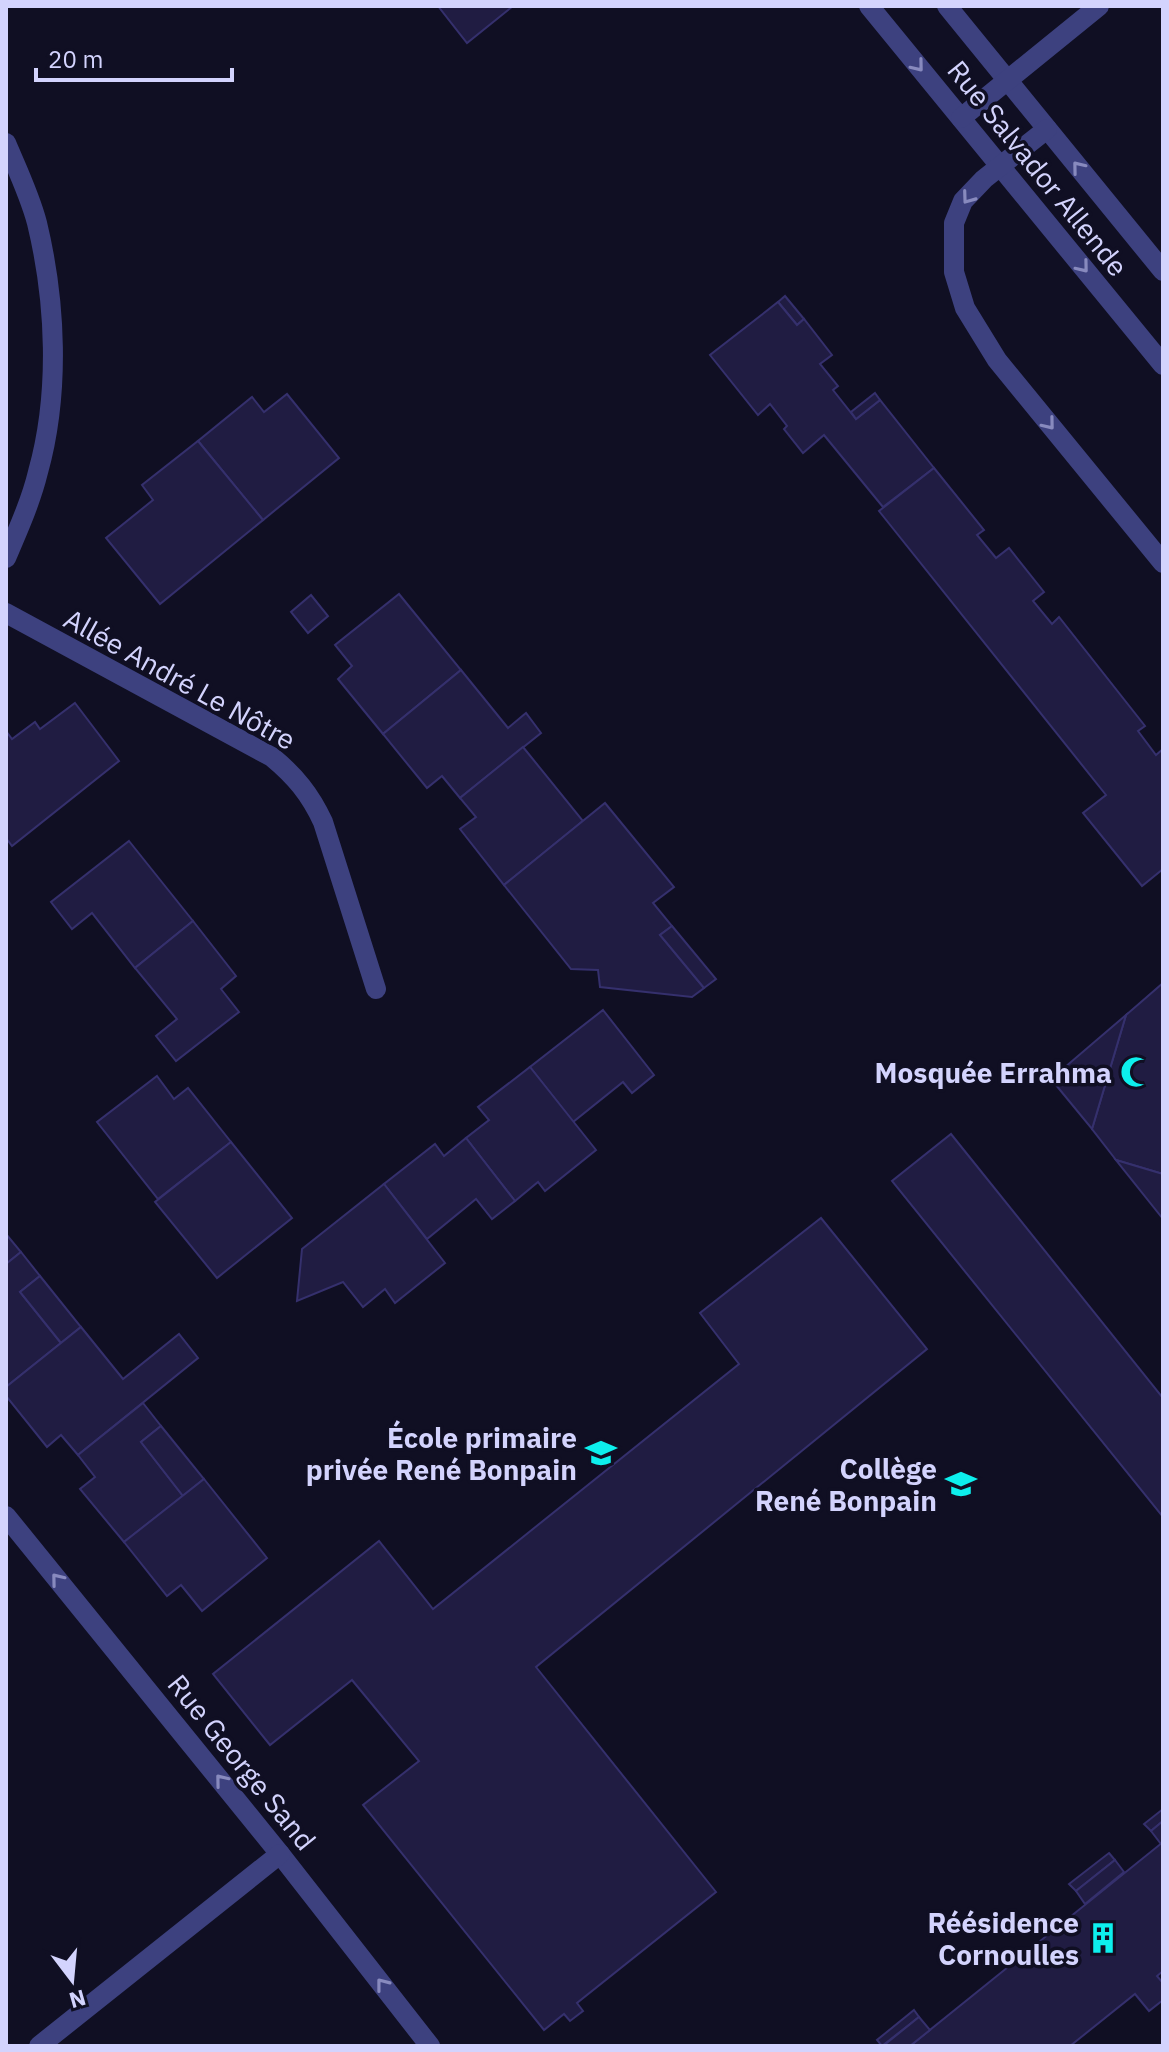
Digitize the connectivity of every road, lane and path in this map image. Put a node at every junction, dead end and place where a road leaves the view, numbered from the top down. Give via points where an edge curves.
1 (869, 6) edge
2 (947, 6) edge
3 (1099, 6) edge
4 (1008, 80) junction
5 (961, 118) junction
6 (1047, 129) junction
7 (6, 143) edge
8 (1000, 166) junction
9 (1163, 271) edge
10 (1163, 365) edge
11 (6, 558) edge
12 (1163, 563) edge
13 (6, 613) edge
14 (376, 989) dead end
15 (6, 1516) edge
16 (280, 1854) junction
17 (39, 2046) edge
18 (430, 2046) edge

1 -> 5 street, Rue Salvador Allende
2 - 4 street, Rue Salvador Allende
3 - 4 street
4 - 5 street
4 - 6 street, Rue Salvador Allende
5 - 8 street, Rue Salvador Allende
6 - 8 street
9 -> 6 street, Rue Salvador Allende
7 - 11 street via 36,221 47,272 52,361 38,472
8 -> 10 street, Rue Salvador Allende
8 -> 12 street via 963,201 954,223 954,272 965,308 997,360
13 - 14 street, Allée André Le Nôtre via 272,757 295,776 323,822
16 -> 15 street, Rue George Sand
16 - 17 street
18 -> 16 street, Rue George Sand

